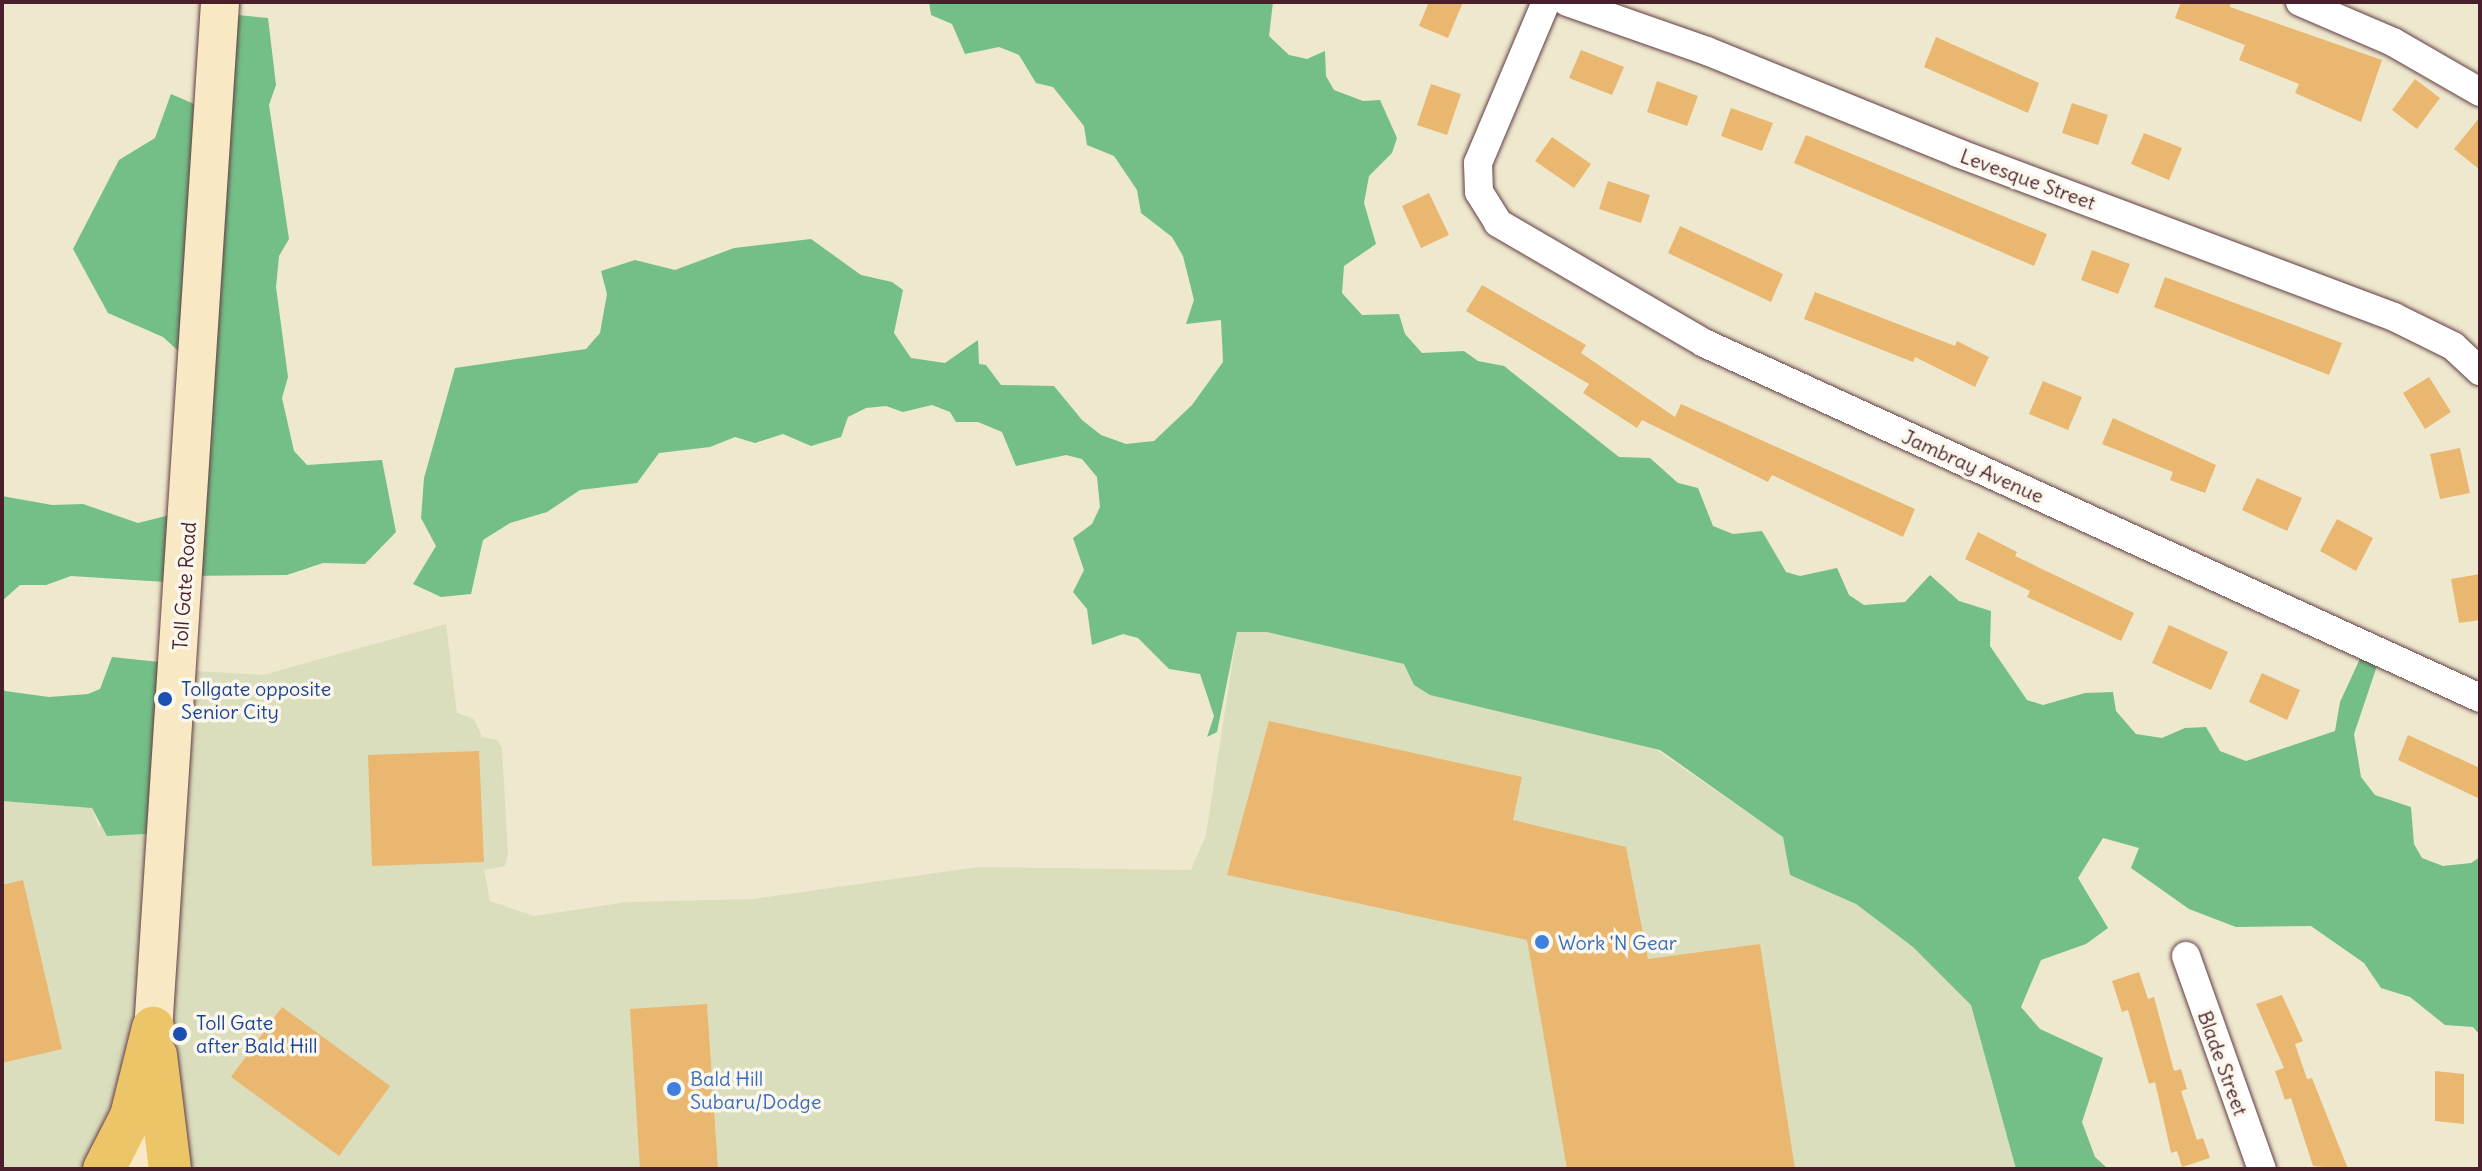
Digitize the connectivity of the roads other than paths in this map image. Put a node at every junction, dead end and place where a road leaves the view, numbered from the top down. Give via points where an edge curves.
1 (220, 2) edge
2 (1546, 2) edge
3 (1567, 2) edge
4 (2300, 2) edge
5 (2480, 92) edge
6 (2480, 371) edge
7 (2480, 698) edge
8 (2186, 956) dead end
9 (153, 1028) junction
10 (104, 1169) edge
11 (144, 1169) edge
12 (170, 1169) edge
13 (2262, 1169) edge

1 - 9 main road, Toll Gate Road
2 - 7 street, Jambray Avenue via 1478,163 1477,184 1485,205 1509,229 1704,343
3 - 6 street, Levesque Street via 1707,51 1958,153 2394,317 2453,346
4 - 5 street via 2393,42
8 - 13 street, Blade Street
9 - 10 main road via 131,1116
9 - 11 main road, Toll Gate Road
9 - 12 main road

